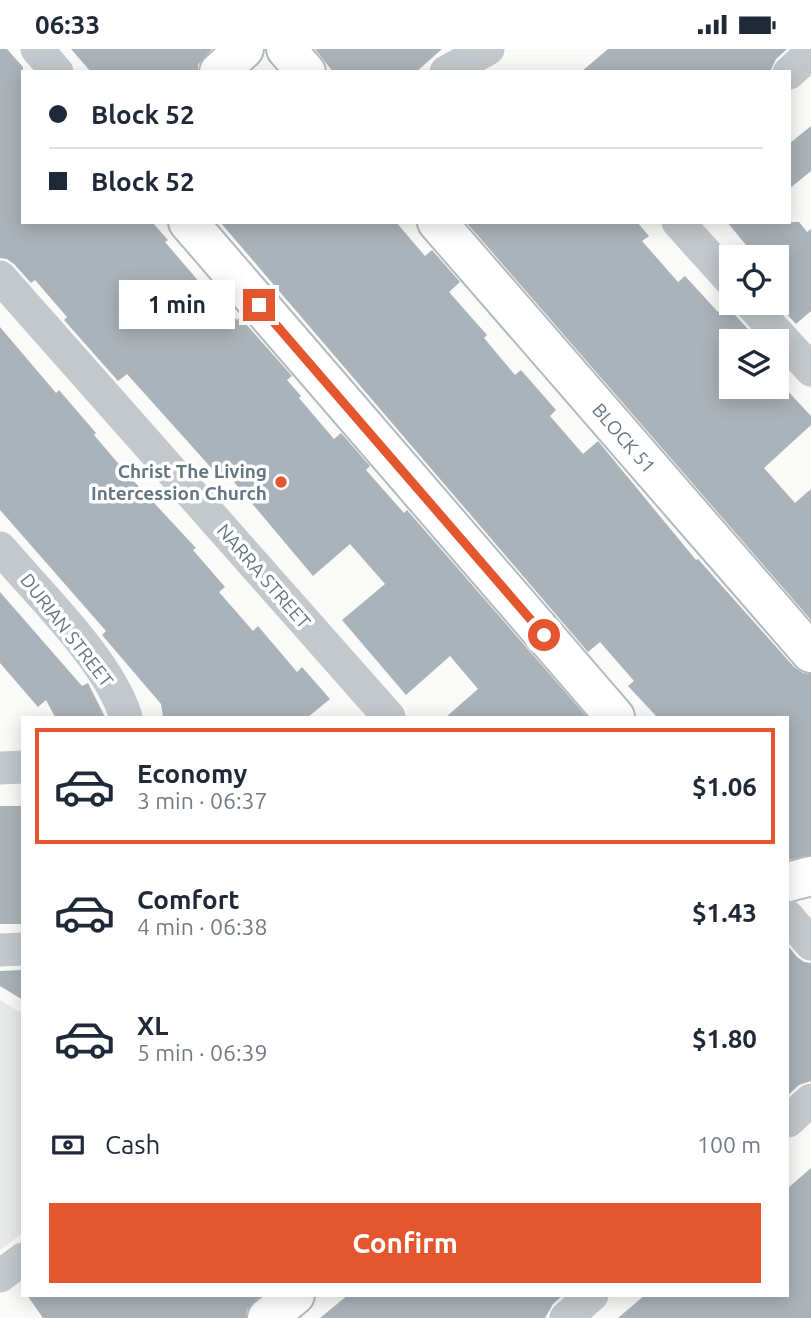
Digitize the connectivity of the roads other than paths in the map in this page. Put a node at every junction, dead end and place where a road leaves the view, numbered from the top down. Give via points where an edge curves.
1 (37, 49) edge
2 (244, 49) edge
3 (286, 49) edge
4 (488, 49) edge
5 (811, 53) edge
6 (55, 70) edge
7 (221, 70) edge
8 (304, 70) edge
9 (450, 70) edge
10 (791, 71) edge
11 (190, 224) edge
12 (439, 224) edge
13 (680, 224) edge
14 (719, 268) edge
15 (0, 277) edge
16 (761, 315) edge
17 (811, 370) edge
18 (0, 548) edge
19 (811, 653) edge
20 (126, 716) edge
21 (388, 716) edge
22 (614, 716) edge
23 (21, 767) edge
24 (0, 768) edge
25 (811, 876) edge
26 (789, 882) edge
27 (789, 918) edge
28 (811, 944) edge
29 (21, 949) edge
30 (0, 950) edge
31 (811, 1100) edge
32 (789, 1120) edge
33 (21, 1260) edge
34 (0, 1276) edge
35 (293, 1297) edge
36 (590, 1297) edge
37 (267, 1318) edge
38 (566, 1318) edge

1 - 6 street
2 - 7 street
3 - 8 street
4 - 9 street
5 - 10 street
11 - 22 street
12 - 19 street, BLOCK 51
13 - 14 street
15 - 21 street, NARRA STREET
16 - 17 street
18 - 20 street, DURIAN STREET via 103,672
23 - 24 street
25 - 26 street
27 - 28 street
29 - 30 street
31 - 32 street
33 - 34 street
35 - 37 street
36 - 38 street

